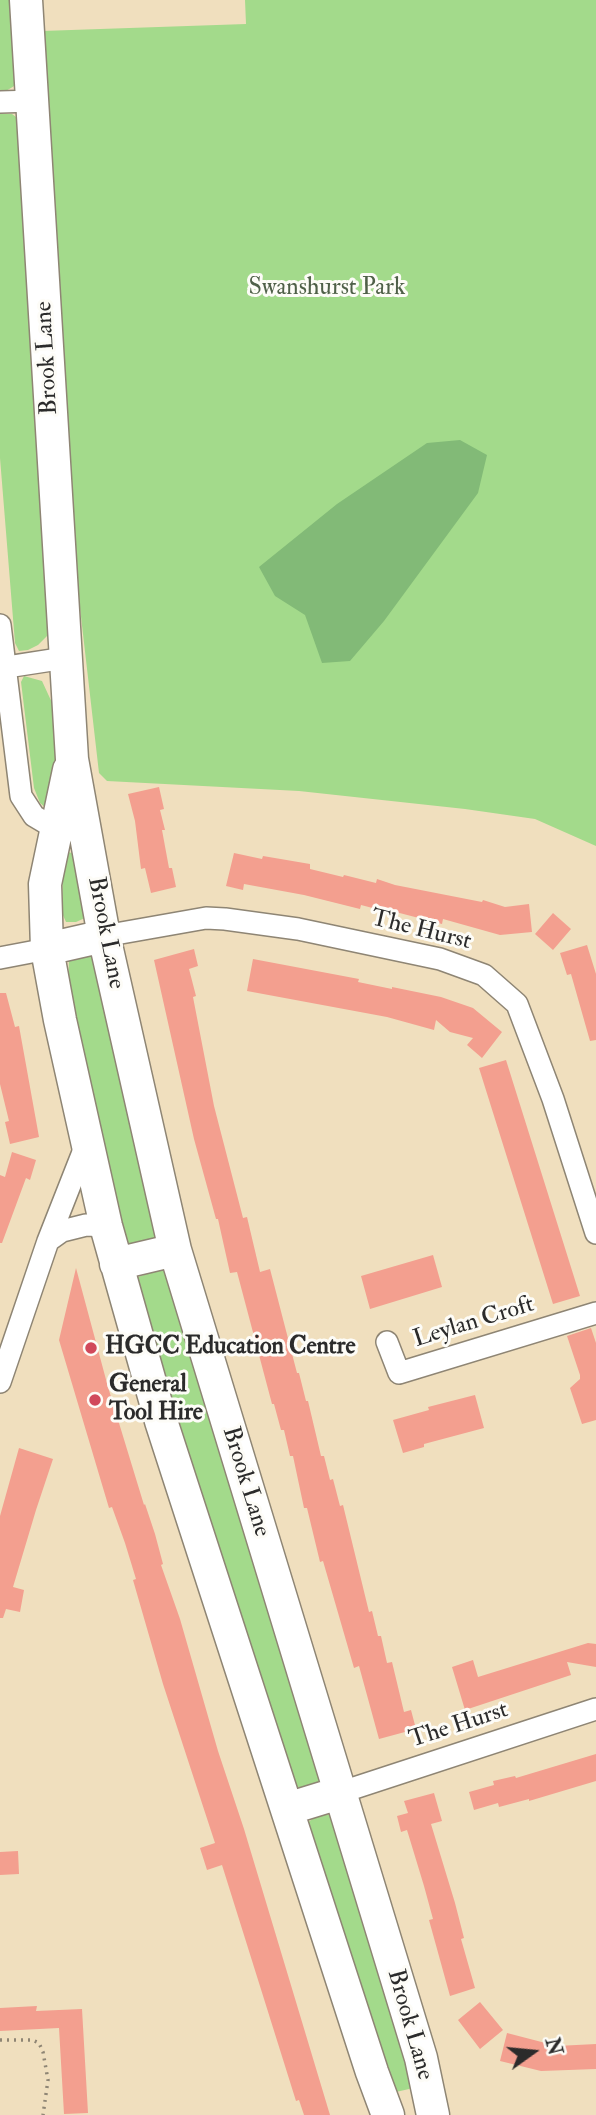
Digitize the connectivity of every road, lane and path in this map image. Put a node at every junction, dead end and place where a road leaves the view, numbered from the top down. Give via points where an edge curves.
1 (26, 0) edge
2 (33, 101) junction
3 (0, 102) edge
4 (0, 625) edge
5 (65, 658) junction
6 (2, 667) edge
7 (72, 758) junction
8 (55, 829) junction
9 (104, 936) junction
10 (47, 949) junction
11 (0, 958) edge
12 (87, 1142) junction
13 (106, 1226) junction
14 (596, 1233) edge
15 (48, 1241) junction
16 (175, 1250) junction
17 (116, 1264) junction
18 (596, 1312) edge
19 (387, 1342) dead end
20 (0, 1382) edge
21 (596, 1709) edge
22 (339, 1793) junction
23 (287, 1809) junction
24 (0, 2040) edge
25 (43, 2115) edge
26 (388, 2115) edge
27 (433, 2115) edge

1 - 2 main road, Brook Lane
2 - 3 street
2 - 5 main road, Brook Lane
4 - 6 street
5 - 6 street
5 - 7 main road, Brook Lane
6 - 8 street via 21,796 34,816
7 - 8 main road, Brook Lane
7 - 9 main road, Brook Lane
8 - 10 main road, Brook Lane via 45,884
9 - 10 main road
9 - 14 street, The Hurst via 206,918 225,919 427,956 484,975 517,1004
9 - 16 main road, Brook Lane
10 - 11 street
10 - 12 main road, Brook Lane
12 - 13 main road, Brook Lane
12 - 15 street
13 - 15 street via 86,1224
13 - 17 main road, Brook Lane
15 - 20 street
16 - 17 main road
16 - 22 main road, Brook Lane
17 - 23 main road, Brook Lane via 160,1421
18 - 19 street, Leylan Croft via 399,1373
21 - 22 street, The Hurst
22 - 23 main road
22 - 27 main road, Brook Lane via 421,2058
23 - 26 main road, Brook Lane
24 - 25 path via 39,2043 48,2080

